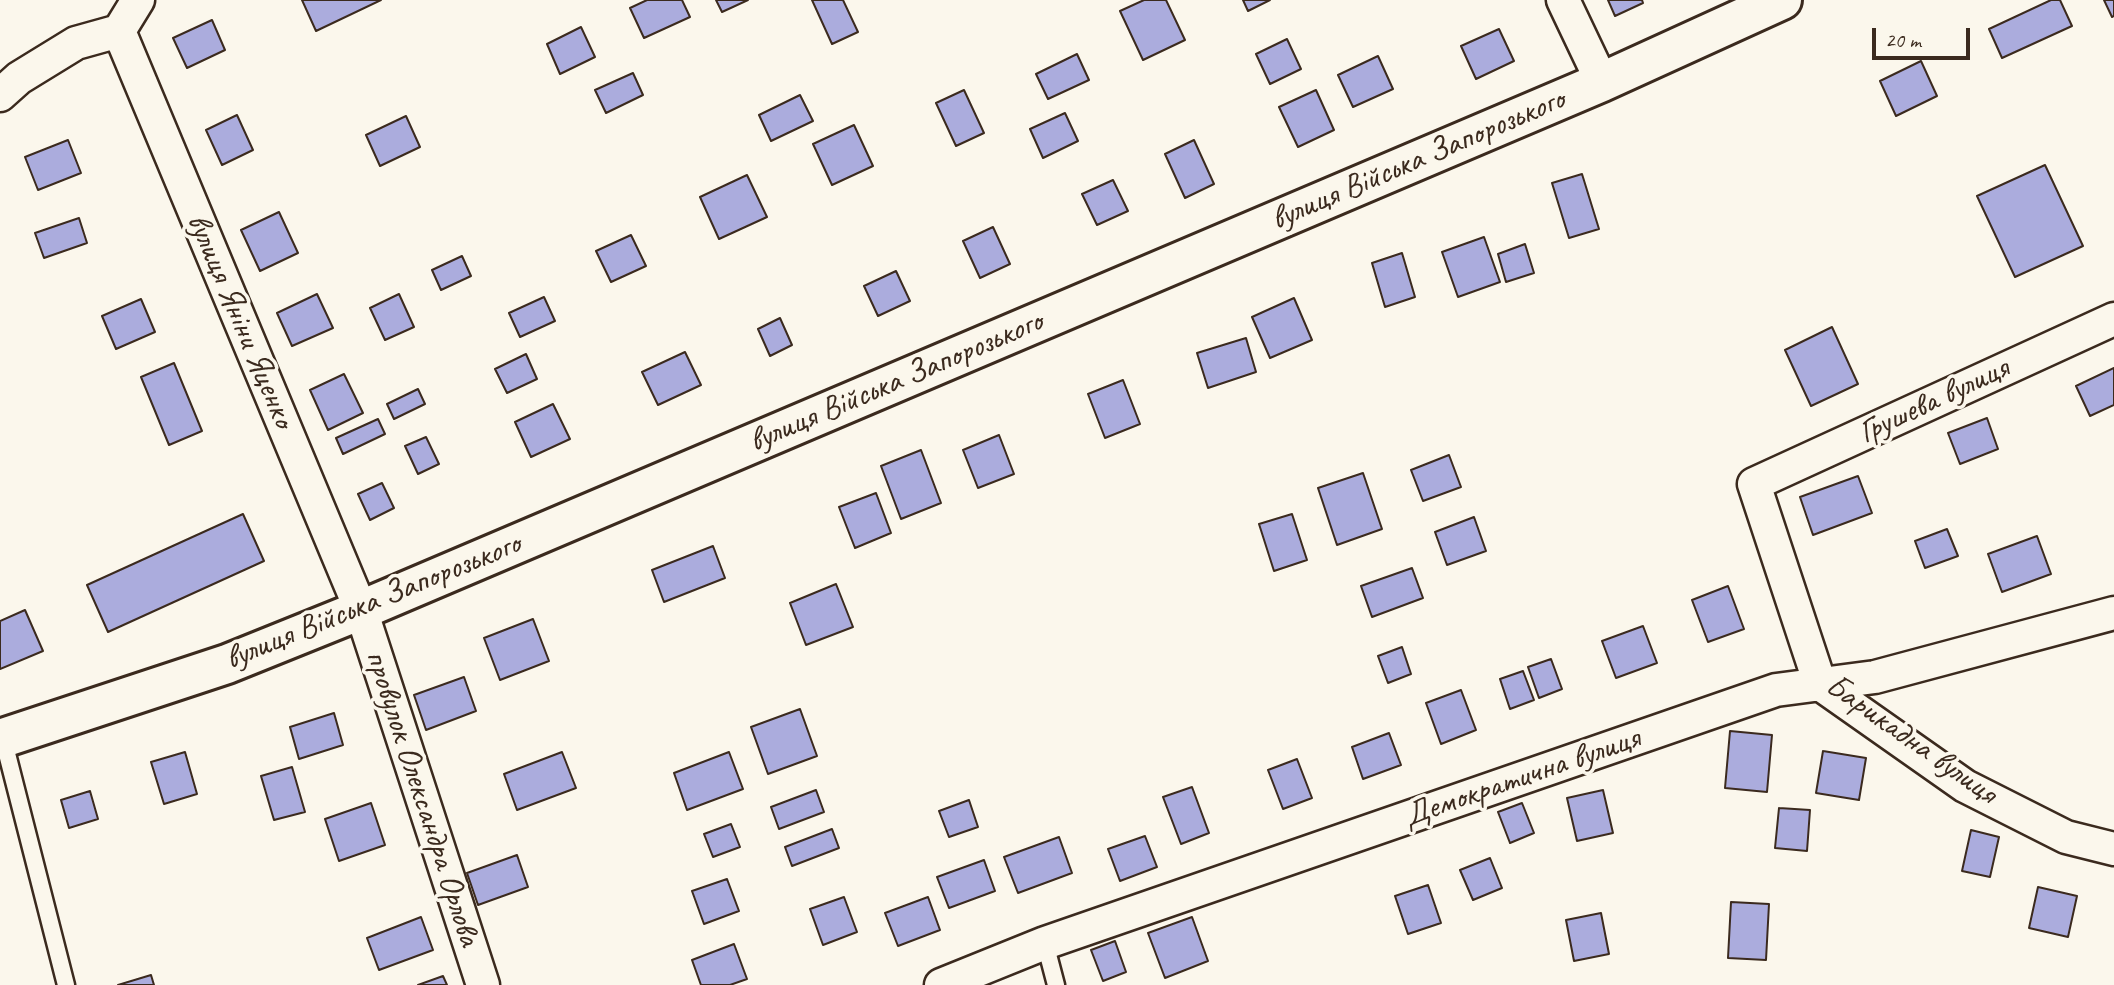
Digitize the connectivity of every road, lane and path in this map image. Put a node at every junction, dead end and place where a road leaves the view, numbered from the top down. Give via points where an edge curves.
1 (138, 0) edge
2 (1563, 0) edge
3 (1782, 0) edge
4 (119, 31) junction
5 (1602, 82) junction
6 (0, 95) edge
7 (2114, 319) edge
8 (1754, 484) joint
9 (361, 610) junction
10 (2114, 612) edge
11 (1820, 684) junction
12 (1, 736) edge
13 (2114, 849) edge
14 (1045, 943) junction
15 (66, 985) edge
16 (483, 985) edge
17 (941, 985) edge
18 (1056, 985) edge

1 - 4 street
2 - 5 street
3 - 5 street, вулиця Війська Запорозького
4 - 6 street via 76,43
4 - 9 street, вулиця Яніни Яценко
5 - 9 street, вулиця Війська Запорозького
7 - 8 street, Грушева вулиця
8 - 11 street, Барикадна вулиця
9 - 12 street, вулиця Війська Запорозького via 227,664
9 - 16 street, провулок Олександра Орлова
10 - 11 street, Демократична вулиця via 1875,677
11 - 13 street, Барикадна вулиця via 1965,786 2066,837
11 - 14 street, Демократична вулиця via 1776,690
12 - 15 lane
14 - 17 street, Демократична вулиця
14 - 18 lane

